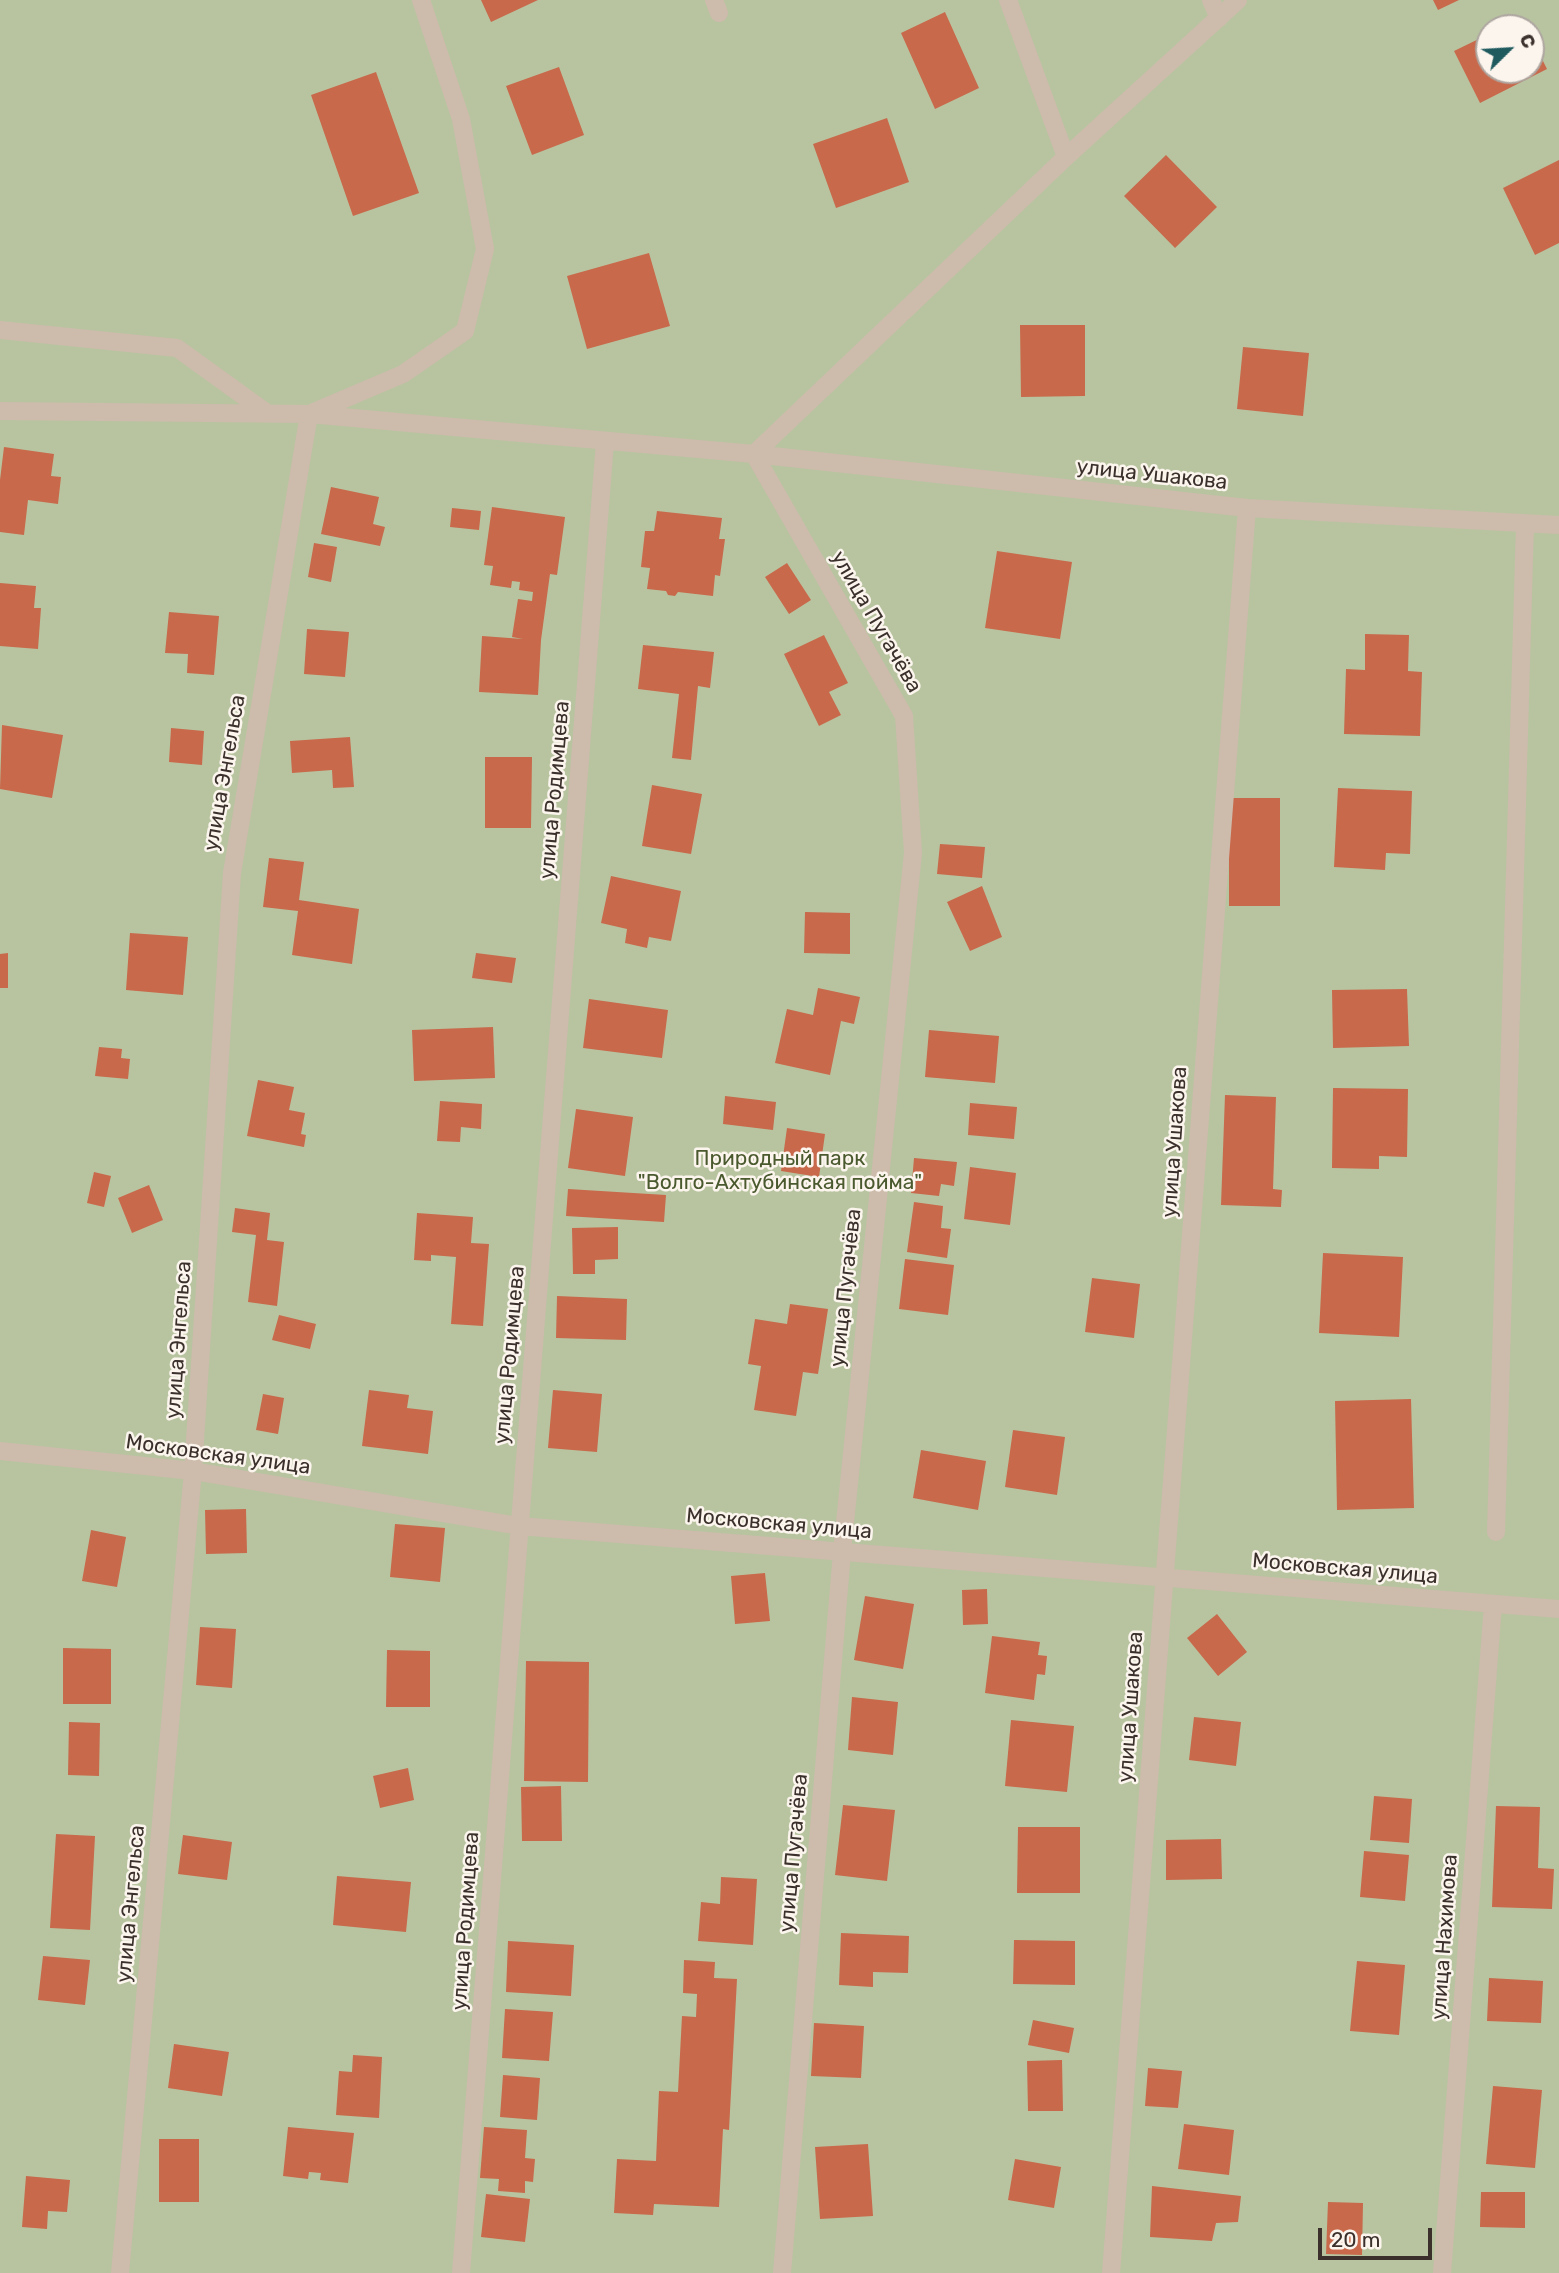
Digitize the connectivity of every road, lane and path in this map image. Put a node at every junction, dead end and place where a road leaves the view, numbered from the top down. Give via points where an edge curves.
1 (421, 0) edge
2 (1008, 0) edge
3 (1211, 0) edge
4 (1238, 0) edge
5 (1219, 18) junction
6 (1066, 157) junction
7 (0, 330) edge
8 (0, 411) edge
9 (267, 413) junction
10 (309, 414) junction
11 (605, 442) junction
12 (754, 453) junction
13 (1247, 508) junction
14 (1525, 524) junction
15 (1559, 525) edge
16 (0, 1451) edge
17 (193, 1471) junction
18 (519, 1526) junction
19 (1496, 1532) dead end
20 (842, 1552) junction
21 (1164, 1577) junction
22 (1493, 1604) junction
23 (1559, 1609) edge
24 (120, 2273) edge
25 (461, 2273) edge
26 (782, 2273) edge
27 (1111, 2273) edge
28 (1442, 2273) edge

1 - 10 street via 461,119 485,249 465,331 403,374
2 - 6 street
3 - 5 street
4 - 5 street
5 - 6 street
6 - 12 street
7 - 9 street via 177,348
8 - 9 street
9 - 10 street
10 - 11 street
10 - 17 street, улица Энгельса via 232,873
11 - 12 street
11 - 18 street, улица Родимцева
12 - 13 street, улица Ушакова
12 - 20 street, улица Пугачёва via 904,716 913,853
13 - 14 street
13 - 21 street, улица Ушакова
14 - 15 street
14 - 19 street
16 - 17 street, Московская улица
17 - 18 street, Московская улица
17 - 24 street, улица Энгельса
18 - 20 street, Московская улица
18 - 25 street, улица Родимцева
20 - 21 street, Московская улица
20 - 26 street, улица Пугачёва
21 - 22 street, Московская улица
21 - 27 street, улица Ушакова
22 - 23 street, Московская улица
22 - 28 street, улица Нахимова

